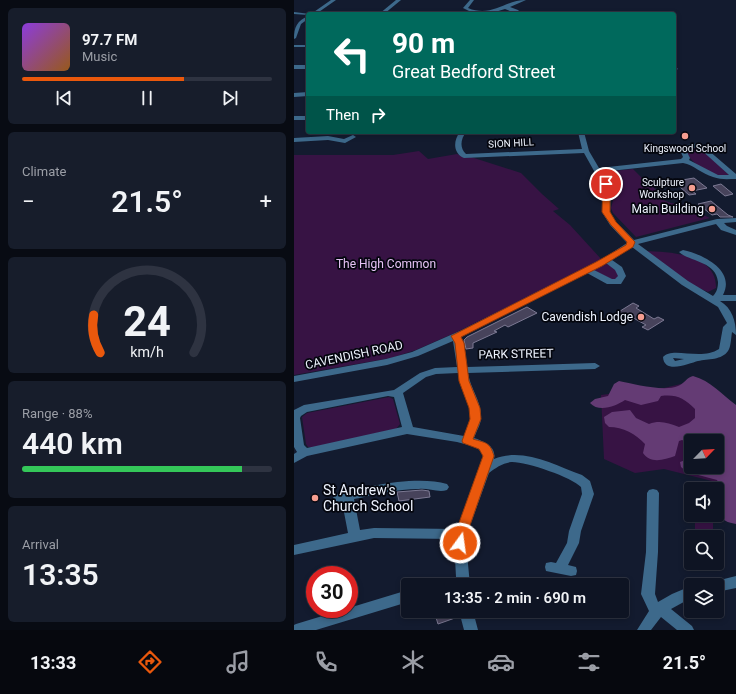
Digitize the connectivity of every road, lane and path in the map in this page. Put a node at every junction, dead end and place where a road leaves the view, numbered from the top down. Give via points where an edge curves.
1 (334, 0) edge
2 (399, 0) edge
3 (472, 0) edge
4 (524, 0) edge
5 (504, 7) junction
6 (316, 12) edge
7 (384, 12) edge
8 (473, 12) edge
9 (491, 12) edge
10 (517, 12) edge
11 (294, 13) edge
12 (306, 14) edge
13 (306, 19) edge
14 (294, 35) edge
15 (294, 46) edge
16 (306, 46) edge
17 (294, 67) edge
18 (306, 67) edge
19 (306, 94) edge
20 (294, 95) edge
21 (294, 118) edge
22 (306, 118) edge
23 (462, 134) edge
24 (582, 134) edge
25 (353, 137) dead end
26 (294, 140) edge
27 (586, 151) junction
28 (683, 161) junction
29 (597, 170) junction
30 (735, 177) edge
31 (736, 220) edge
32 (717, 221) junction
33 (736, 233) edge
34 (632, 244) junction
35 (683, 252) dead end
36 (607, 260) junction
37 (587, 270) junction
38 (736, 298) edge
39 (715, 299) junction
40 (734, 328) edge
41 (456, 336) junction
42 (698, 358) dead end
43 (595, 366) dead end
44 (462, 369) junction
45 (294, 379) edge
46 (396, 393) junction
47 (296, 412) edge
48 (407, 430) junction
49 (467, 441) junction
50 (304, 452) junction
51 (294, 459) edge
52 (482, 471) junction
53 (443, 487) dead end
54 (653, 493) dead end
55 (461, 534) junction
56 (355, 536) junction
57 (294, 550) edge
58 (560, 569) dead end
59 (463, 578) edge
60 (736, 582) edge
61 (724, 585) edge
62 (684, 595) edge
63 (401, 598) edge
64 (659, 610) junction
65 (468, 618) edge
66 (296, 630) edge
67 (471, 630) edge
68 (644, 630) edge
69 (687, 630) edge

1 - 6 street
2 - 7 street
3 - 8 street via 465,7
4 - 5 street
5 - 9 street
5 - 10 street
11 - 12 street
13 - 14 street via 299,24
15 - 16 street
17 - 18 street
19 - 20 street
21 - 22 street
23 - 27 street, SION HILL via 458,145 465,156
24 - 27 street
25 - 26 street via 346,143 328,138
27 - 29 street
28 - 29 street
28 - 30 street via 696,164 715,176
28 - 30 street via 687,158 683,150 685,148 701,146
29 - 34 street via 607,188 606,212
31 - 32 street, CAVENDISH ROAD
32 - 33 street via 724,228
32 - 34 street, CAVENDISH ROAD
34 - 36 street, CAVENDISH ROAD
34 - 39 street via 685,283
35 - 39 street via 703,260 718,272 722,282 721,291
36 - 37 street, CAVENDISH ROAD
36 - 37 street via 621,273 618,282 610,282
37 - 41 street, CAVENDISH ROAD
38 - 39 street
39 - 40 street via 726,311
40 - 42 street via 728,327 724,350 717,355
41 - 44 street via 460,343
41 - 45 street, CAVENDISH ROAD via 401,359
43 - 44 street, PARK STREET
44 - 46 street, PARK STREET via 428,372
44 - 49 street via 476,419
46 - 47 street
46 - 48 street via 399,395 408,425
47 - 50 street via 299,446
48 - 49 street
48 - 50 street
49 - 52 street via 486,449 489,456
50 - 51 street
52 - 55 street
52 - 58 street via 505,459 517,458 578,478 586,484 588,494 572,543
53 - 56 street via 417,484 343,497
54 - 64 street via 648,594 651,602
55 - 56 street via 374,533
55 - 59 street
56 - 57 street
60 - 61 street
62 - 64 street
63 - 66 street
64 - 68 street
64 - 69 street
65 - 67 street

